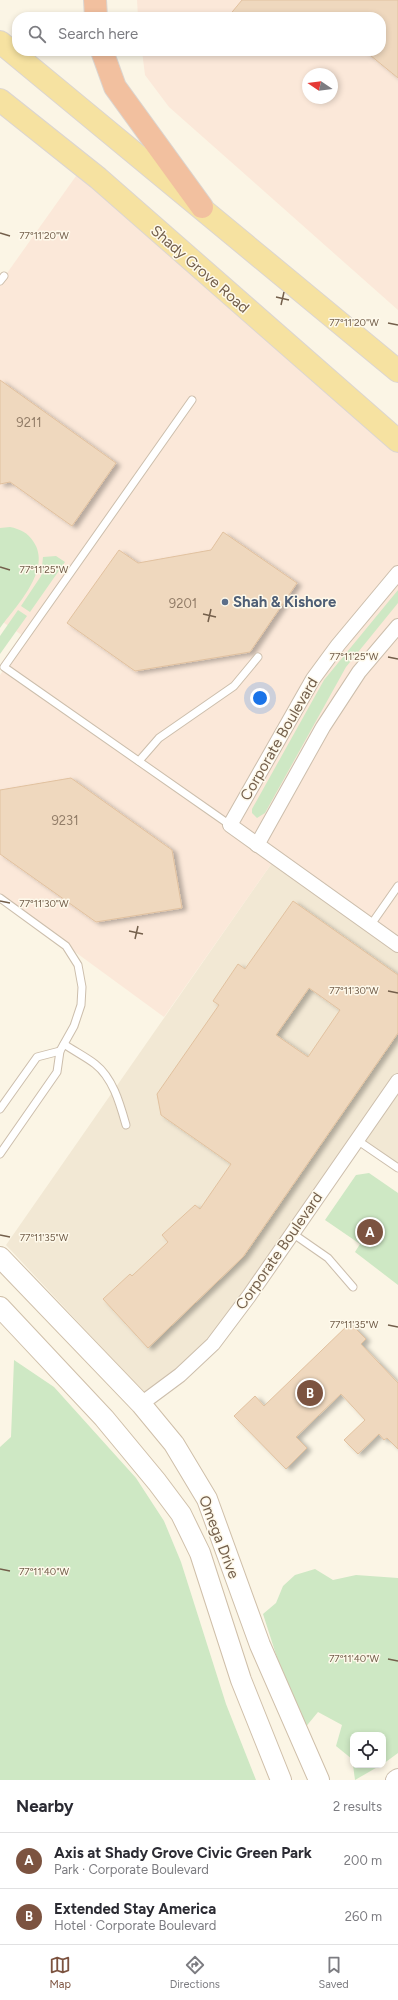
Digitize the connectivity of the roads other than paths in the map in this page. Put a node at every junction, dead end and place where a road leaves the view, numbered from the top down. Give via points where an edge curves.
1 (95, 0) edge
2 (96, 12) edge
3 (0, 42) edge
4 (12, 52) edge
5 (17, 56) edge
6 (104, 56) edge
7 (0, 100) edge
8 (202, 207) junction
9 (398, 371) edge
10 (192, 400) dead end
11 (398, 441) edge
12 (398, 573) edge
13 (398, 626) edge
14 (258, 657) dead end
15 (2, 670) edge
16 (139, 761) junction
17 (230, 826) junction
18 (257, 845) junction
19 (398, 886) edge
20 (0, 898) edge
21 (370, 926) junction
22 (398, 946) edge
23 (64, 1044) junction
24 (60, 1051) junction
25 (398, 1081) edge
26 (0, 1109) edge
27 (126, 1125) dead end
28 (357, 1140) junction
29 (0, 1154) edge
30 (398, 1168) edge
31 (292, 1233) junction
32 (0, 1257) edge
33 (353, 1287) dead end
34 (0, 1307) edge
35 (141, 1404) junction
36 (398, 1778) edge
37 (281, 1780) edge
38 (319, 1780) edge
39 (395, 1780) edge

1 - 2 highway
3 - 4 main road
5 - 8 main road
6 - 8 highway via 115,87
7 - 11 main road, Shady Grove Road via 98,178
8 - 9 main road
10 - 15 lane
12 - 17 street, Corporate Boulevard via 313,679
13 - 18 street via 359,672 323,727
14 - 16 lane via 234,686 159,738
15 - 16 lane
16 - 17 lane
17 - 18 street
18 - 21 street
19 - 21 lane
20 - 23 lane via 66,946 78,965 82,987 81,1005
21 - 22 street
23 - 24 lane
23 - 27 lane via 95,1064 107,1076
24 - 26 lane via 37,1057
24 - 29 lane via 56,1072
25 - 28 street, Corporate Boulevard
28 - 30 lane
28 - 31 street, Corporate Boulevard
31 - 33 lane via 328,1258
31 - 35 street, Corporate Boulevard via 213,1344 180,1375
32 - 35 main road, Omega Drive
34 - 37 main road, Omega Drive via 104,1418 181,1514 200,1553 241,1680
35 - 38 main road, Omega Drive via 174,1444 206,1499 260,1646
36 - 39 street

